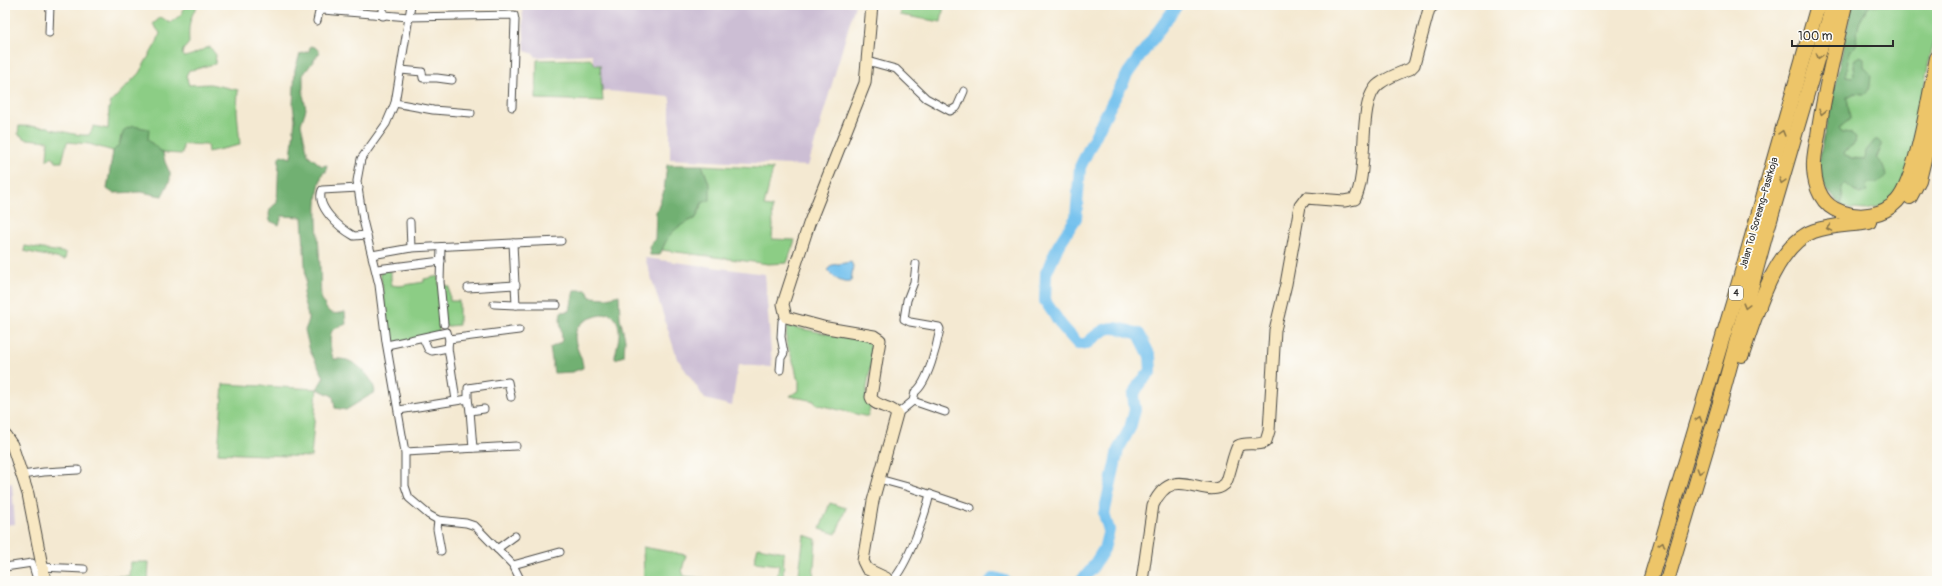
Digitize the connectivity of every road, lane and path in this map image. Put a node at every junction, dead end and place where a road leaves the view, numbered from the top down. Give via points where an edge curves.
1 (50, 5) edge
2 (384, 5) edge
3 (411, 5) edge
4 (872, 5) edge
5 (1434, 5) edge
6 (1818, 5) edge
7 (1833, 5) edge
8 (1845, 5) edge
9 (383, 16) junction
10 (409, 17) junction
11 (317, 21) dead end
12 (49, 33) dead end
13 (1937, 58) edge
14 (867, 61) junction
15 (401, 70) junction
16 (452, 80) dead end
17 (964, 91) dead end
18 (395, 103) junction
19 (1937, 106) edge
20 (512, 107) dead end
21 (471, 113) dead end
22 (359, 188) junction
23 (410, 222) dead end
24 (366, 235) junction
25 (561, 241) dead end
26 (513, 243) junction
27 (441, 247) junction
28 (411, 248) junction
29 (372, 255) junction
30 (441, 261) junction
31 (916, 264) dead end
32 (377, 269) junction
33 (516, 285) junction
34 (468, 288) dead end
35 (494, 304) dead end
36 (516, 305) junction
37 (557, 305) dead end
38 (786, 317) junction
39 (444, 324) dead end
40 (519, 330) dead end
41 (423, 338) junction
42 (449, 339) junction
43 (387, 345) junction
44 (448, 348) junction
45 (780, 370) dead end
46 (511, 397) dead end
47 (468, 399) junction
48 (456, 400) junction
49 (913, 402) junction
50 (1719, 406) junction
51 (484, 408) dead end
52 (398, 410) junction
53 (470, 411) junction
54 (945, 412) dead end
55 (896, 414) junction
56 (5, 435) edge
57 (516, 446) dead end
58 (473, 448) junction
59 (405, 452) junction
60 (78, 470) dead end
61 (22, 475) junction
62 (879, 479) junction
63 (930, 494) junction
64 (971, 508) dead end
65 (438, 520) junction
66 (515, 536) dead end
67 (497, 549) junction
68 (440, 551) dead end
69 (560, 552) dead end
70 (512, 565) junction
71 (5, 567) edge
72 (84, 569) dead end
73 (41, 575) edge
74 (521, 581) edge
75 (888, 581) edge
76 (892, 581) edge
77 (1142, 581) edge
78 (1650, 581) edge
79 (1667, 581) edge

1 - 12 street
2 - 9 street
3 - 10 street
4 - 14 street
5 - 77 street via 1429,8 1414,65 1378,84 1368,98 1363,174 1360,190 1355,199 1344,201 1306,198 1300,206 1275,330 1269,431 1266,441 1259,444 1245,442 1238,446 1229,470 1228,481 1224,485 1213,488 1181,483 1164,488 1153,505
78 -> 6 highway, Jalan Tol Soreang–Pasirkoja / 4
7 -> 50 highway, Jalan Tol Soreang–Pasirkoja / 4
8 -> 13 highway via 1819,123 1813,167 1816,187 1828,205 1837,211 1847,215 1874,215 1897,202 1902,195 1916,155
9 - 10 street
9 - 11 street via 323,10 319,12
10 - 15 street
10 - 20 street via 514,14
14 - 17 street via 896,69 926,98 950,111 957,107
14 - 38 street via 860,97 788,284 783,304
15 - 16 street via 422,72 423,78
15 - 18 street
18 - 21 street
18 - 22 street via 386,124 361,159
19 -> 50 highway via 1919,180 1903,207 1884,219 1814,231 1798,239 1789,248 1766,286 1736,372
22 - 24 street
22 - 24 street via 322,190 320,198 330,216 351,234
23 - 28 street
24 - 29 street
25 - 26 street
26 - 27 street
26 - 33 street
27 - 28 street
27 - 30 street
28 - 29 street
29 - 32 street
30 - 32 street
30 - 39 street
31 - 49 street via 904,319 940,329 921,388 915,392
32 - 43 street
33 - 34 street
33 - 36 street
35 - 36 street
36 - 37 street
38 - 45 street via 782,321 784,353
38 - 55 street via 879,338 871,397 874,402 892,409
40 - 42 street
41 - 42 street via 447,332
41 - 43 street
41 - 44 street via 432,352
42 - 44 street
43 - 52 street
44 - 48 street
46 - 47 street via 508,382 468,389
47 - 48 street
47 - 53 street
48 - 52 street
49 - 54 street
49 - 55 street
50 -> 79 highway, Jalan Tol Soreang–Pasirkoja / 4
51 - 53 street
52 - 59 street
53 - 58 street
55 - 62 street
56 - 61 street via 12,446
57 - 58 street
58 - 59 street
59 - 65 street via 405,486 410,498 420,509
60 - 61 street
61 - 73 street via 30,501
62 - 63 street
62 - 75 street via 863,561 867,569
63 - 64 street
63 - 76 street via 909,552
65 - 67 street via 471,524
65 - 68 street
66 - 67 street
67 - 70 street
69 - 70 street
70 - 74 street
71 - 73 street via 32,563
72 - 73 street

